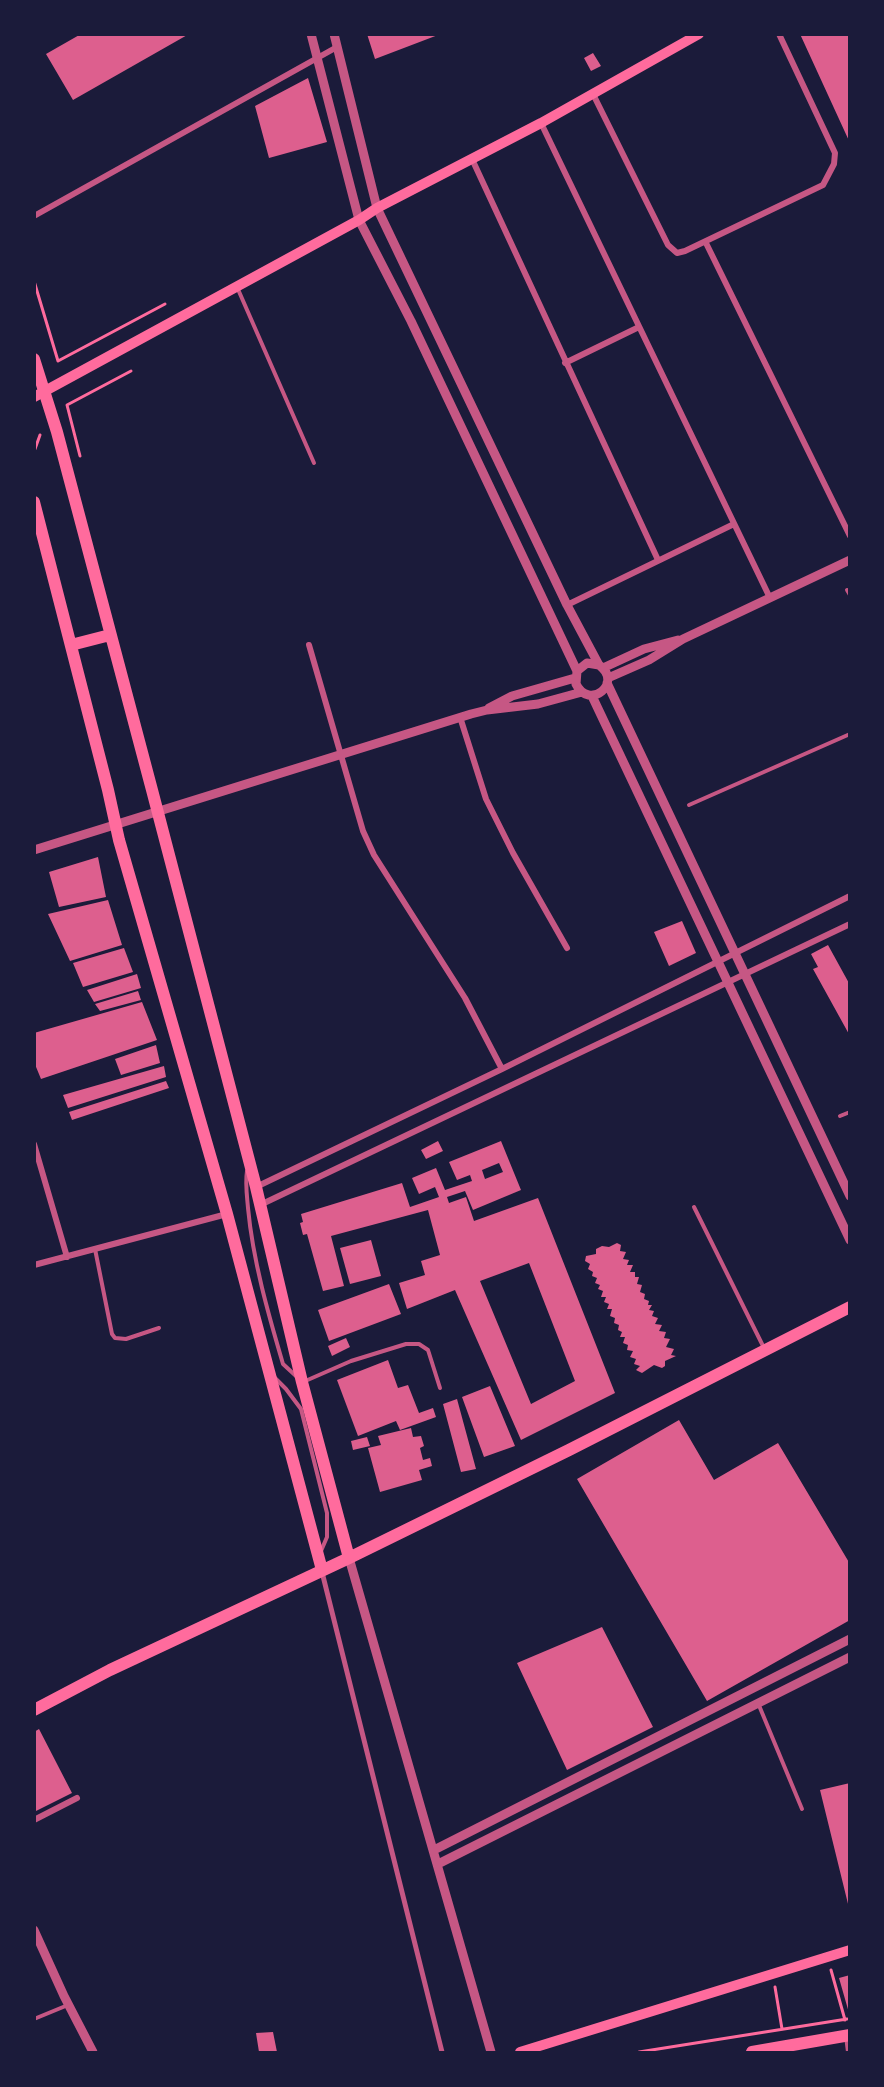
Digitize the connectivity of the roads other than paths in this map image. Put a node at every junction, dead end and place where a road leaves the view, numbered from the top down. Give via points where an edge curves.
1 (311, 34) edge
2 (334, 34) edge
3 (778, 34) edge
4 (693, 36) edge
5 (337, 47) junction
6 (317, 57) junction
7 (592, 94) junction
8 (541, 123) junction
9 (472, 159) junction
10 (377, 208) junction
11 (34, 216) edge
12 (359, 220) junction
13 (706, 243) junction
14 (237, 286) junction
15 (429, 313) junction
16 (411, 321) junction
17 (639, 327) junction
18 (34, 359) edge
19 (566, 363) junction
20 (40, 394) edge
21 (482, 425) junction
22 (465, 433) junction
23 (314, 463) dead end
24 (34, 502) edge
25 (734, 524) junction
26 (849, 536) edge
27 (537, 541) junction
28 (519, 549) junction
29 (658, 560) junction
30 (849, 560) edge
31 (847, 590) dead end
32 (849, 595) edge
33 (770, 598) junction
34 (567, 605) junction
35 (110, 635) junction
36 (683, 639) junction
37 (71, 645) junction
38 (309, 645) dead end
39 (601, 666) junction
40 (576, 674) junction
41 (608, 680) junction
42 (582, 692) junction
43 (592, 696) junction
44 (487, 710) junction
45 (460, 717) junction
46 (849, 734) edge
47 (340, 756) junction
48 (689, 805) dead end
49 (157, 813) junction
50 (115, 824) junction
51 (677, 829) junction
52 (660, 838) junction
53 (34, 850) edge
54 (849, 896) edge
55 (849, 924) edge
56 (567, 948) dead end
57 (736, 953) junction
58 (718, 961) junction
59 (746, 974) junction
60 (728, 981) junction
61 (502, 1069) junction
62 (849, 1112) edge
63 (840, 1116) dead end
64 (822, 1138) junction
65 (34, 1144) edge
66 (806, 1146) junction
67 (249, 1158) junction
68 (256, 1187) junction
69 (849, 1196) edge
70 (260, 1205) junction
71 (694, 1208) dead end
72 (227, 1214) junction
73 (849, 1240) edge
74 (95, 1249) junction
75 (67, 1257) junction
76 (34, 1265) edge
77 (849, 1307) edge
78 (159, 1328) dead end
79 (765, 1349) junction
80 (270, 1374) junction
81 (302, 1382) junction
82 (440, 1388) dead end
83 (349, 1558) junction
84 (320, 1564) junction
85 (849, 1639) edge
86 (821, 1654) junction
87 (849, 1657) edge
88 (827, 1668) junction
89 (758, 1703) junction
90 (34, 1710) edge
91 (693, 1718) junction
92 (701, 1731) junction
93 (565, 1783) junction
94 (574, 1795) junction
95 (77, 1798) dead end
96 (802, 1809) dead end
97 (34, 1820) edge
98 (434, 1850) junction
99 (438, 1864) junction
100 (34, 1930) edge
101 (849, 1950) edge
102 (68, 2004) junction
103 (34, 2019) edge
104 (848, 2036) edge
105 (93, 2052) edge
106 (442, 2052) edge
107 (491, 2052) edge
108 (520, 2052) edge
109 (752, 2052) edge
110 (849, 2052) edge

1 - 6 street
2 - 5 street
3 - 13 street via 835,153 834,164 823,184
4 - 7 main road
5 - 6 street
5 - 10 street
6 - 11 street
6 - 12 street
7 - 8 main road
7 - 13 street via 668,245 677,253
8 - 9 main road
8 - 17 street
9 - 10 main road
9 - 19 street
10 - 12 main road
10 - 15 street
12 - 14 main road
12 - 16 street
13 - 26 street
14 - 20 main road
14 - 23 lane
15 - 16 street
15 - 21 street
16 - 22 street
17 - 19 street
17 - 25 street
18 - 20 main road
19 - 29 street
20 - 35 main road
21 - 22 street
21 - 27 street
22 - 28 street
24 - 37 main road
25 - 29 street
25 - 33 street
27 - 28 street
27 - 34 street
28 - 40 street
29 - 34 street
30 - 33 street
31 - 32 lane
33 - 36 street
34 - 39 street
35 - 37 main road
35 - 49 main road
36 - 39 street
36 - 41 street
37 - 50 main road
38 - 47 street
39 - 40 street via 587,663
39 - 41 street
40 - 42 street via 576,684
40 - 44 street via 512,696
41 - 43 street via 602,692
41 - 51 street
42 - 43 street
42 - 44 street via 538,704
43 - 52 street
44 - 45 street
45 - 47 street
45 - 56 street via 486,799
46 - 48 lane
47 - 49 street
47 - 61 street via 374,855 465,998
49 - 50 street
49 - 67 main road
50 - 53 street
50 - 72 main road
51 - 52 street
51 - 57 street
52 - 58 street
54 - 57 street
55 - 59 street
57 - 58 street
57 - 59 street
58 - 60 street
58 - 61 street
59 - 60 street
59 - 64 street
60 - 66 street
60 - 70 street
61 - 68 street
62 - 63 lane
64 - 66 street
64 - 69 street
65 - 75 street
66 - 73 street
67 - 68 main road
67 - 81 lane via 246,1180 256,1259 284,1364
68 - 70 main road
70 - 81 main road
71 - 79 lane
72 - 74 street
72 - 80 main road
74 - 75 street
74 - 78 lane via 115,1338 126,1339
75 - 76 street
77 - 79 main road
79 - 83 main road
80 - 84 main road
80 - 84 lane via 301,1409 327,1513 327,1537
81 - 82 lane via 351,1361 406,1344 419,1344 428,1350
81 - 83 main road
83 - 84 main road
83 - 98 street
84 - 90 main road
84 - 106 street
85 - 86 street
86 - 88 street
86 - 91 street
87 - 88 street
88 - 89 street
89 - 92 street
89 - 96 lane
91 - 92 lane
91 - 93 street
92 - 94 street
93 - 94 street
93 - 98 street
94 - 99 street
95 - 97 street
98 - 99 street
99 - 107 street
100 - 102 street
101 - 108 main road
102 - 103 lane
102 - 105 street
104 - 109 main road
104 - 110 street

